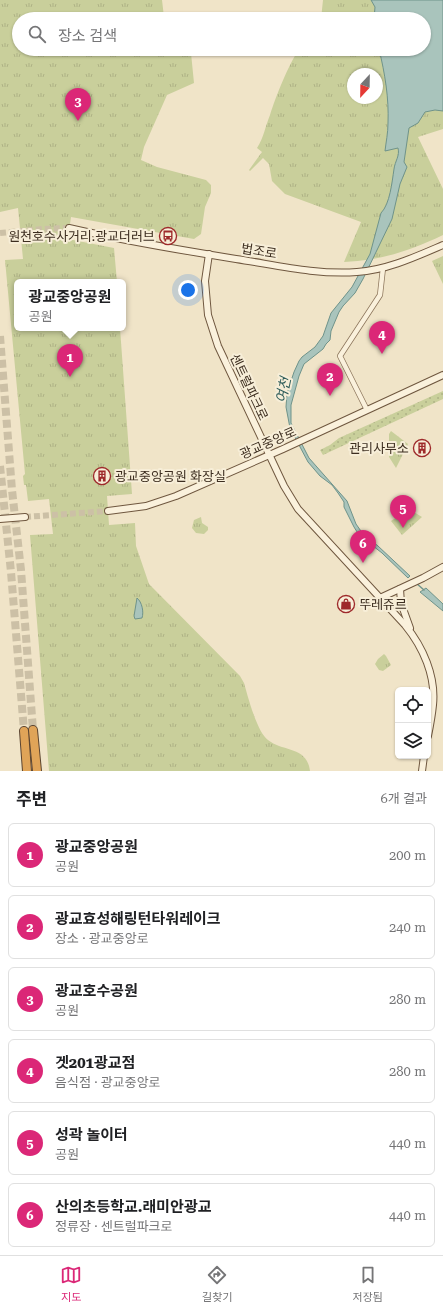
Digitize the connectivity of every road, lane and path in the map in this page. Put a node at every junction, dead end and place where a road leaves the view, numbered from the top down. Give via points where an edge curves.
1 (69, 228) tunnel mouth
2 (443, 245) edge
3 (208, 254) junction
4 (381, 268) junction
5 (443, 375) edge
6 (367, 410) junction
7 (269, 455) junction
8 (108, 511) tunnel mouth
9 (25, 517) tunnel mouth
10 (0, 519) edge
11 (443, 567) edge
12 (401, 588) junction
13 (380, 598) junction
14 (413, 635) junction
15 (430, 723) edge
16 (33, 730) tunnel mouth
17 (24, 731) tunnel mouth
18 (424, 759) edge
19 (27, 771) edge
20 (36, 771) edge
21 (422, 771) edge

1 - 3 street, 법조로 via 148,245
2 - 4 street, 법조로 via 404,262
3 - 4 street, 법조로 via 333,273
3 - 7 street, 센트럴파크로 via 205,281 208,315 218,346
4 - 6 street via 380,295 340,356
5 - 6 street, 광교중앙로
6 - 7 street, 광교중앙로
7 - 8 street, 광교중앙로 via 163,502
7 - 13 street, 센트럴파크로 via 298,509
9 - 10 street
11 - 12 street
12 - 13 street
12 - 14 street via 401,603
13 - 14 street, 센트럴파크로
14 - 15 street, 센트럴파크로 via 426,660 432,682 433,704
16 - 20 highway
17 - 19 highway
18 - 21 street

